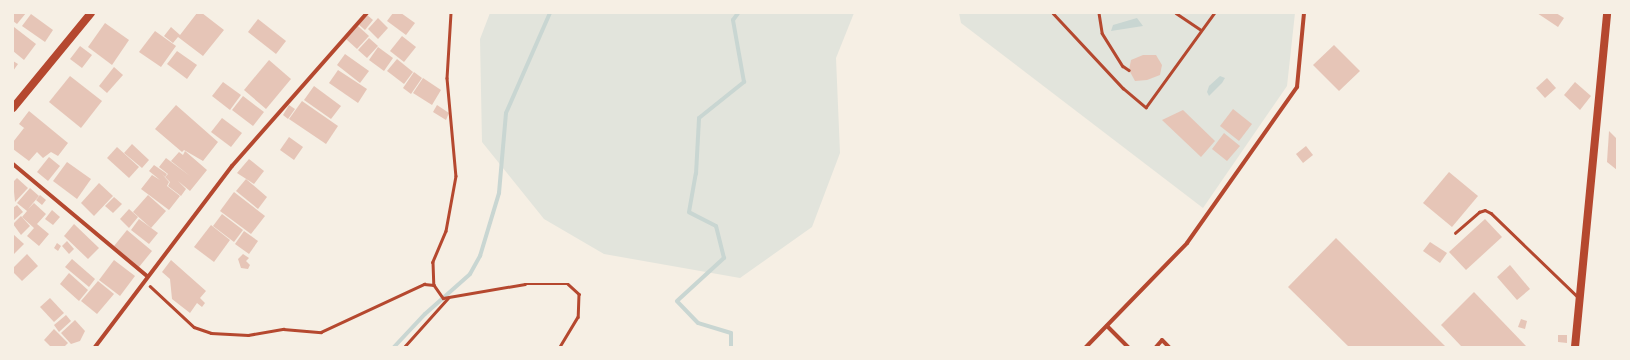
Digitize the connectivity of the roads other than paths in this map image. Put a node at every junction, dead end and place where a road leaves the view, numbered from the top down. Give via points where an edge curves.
1 (91, 13) edge
2 (367, 13) edge
3 (1053, 13) edge
4 (1176, 13) edge
5 (1214, 13) edge
6 (1304, 13) edge
7 (1606, 13) edge
8 (1201, 30) junction
9 (13, 108) edge
10 (13, 164) edge
11 (1454, 233) dead end
12 (145, 278) junction
13 (1579, 298) junction
14 (1107, 326) junction
15 (95, 347) edge
16 (1086, 347) edge
17 (1128, 347) edge
18 (1156, 347) edge
19 (1170, 347) edge
20 (1575, 347) edge

1 - 9 main road
2 - 12 street via 232,166
3 - 8 lane via 1123,88 1146,107
4 - 8 lane
5 - 8 lane
6 - 14 street via 1297,87 1187,243
7 - 13 main road
10 - 12 street
11 - 13 lane via 1479,212 1491,212
12 - 15 street
13 - 20 main road
14 - 16 street
14 - 17 street
18 - 19 street via 1162,340

